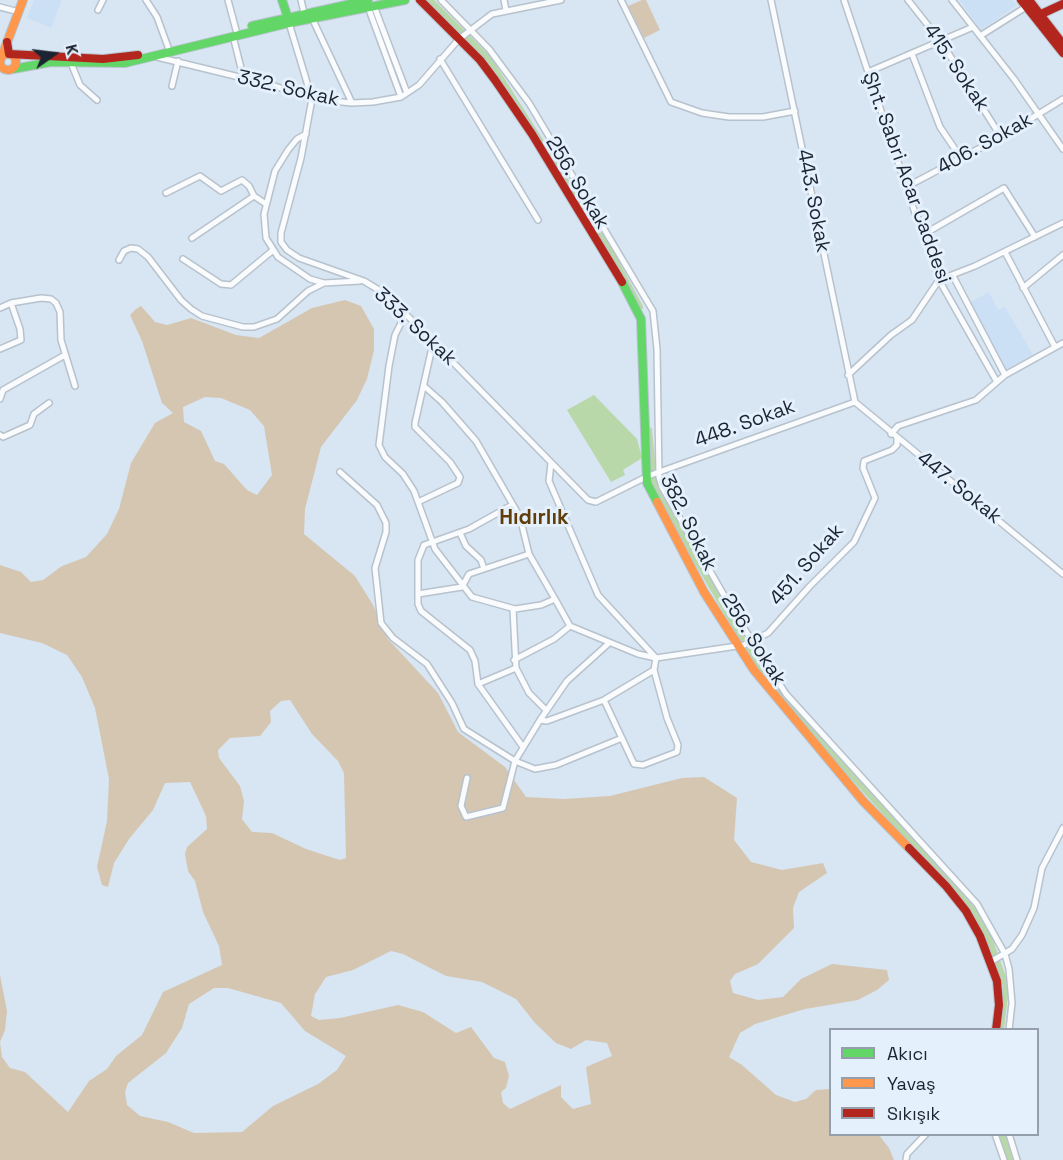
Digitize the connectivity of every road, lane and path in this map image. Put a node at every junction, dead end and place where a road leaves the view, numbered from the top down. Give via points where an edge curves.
1 (23, 0) edge
2 (103, 0) edge
3 (146, 0) edge
4 (228, 0) edge
5 (282, 0) edge
6 (301, 0) edge
7 (405, 0) edge
8 (420, 0) edge
9 (441, 0) edge
10 (504, 0) edge
11 (561, 0) edge
12 (621, 0) edge
13 (771, 0) edge
14 (844, 0) edge
15 (908, 0) edge
16 (952, 0) edge
17 (1025, 2) edge
18 (368, 3) edge
19 (1063, 4) edge
20 (0, 7) edge
21 (98, 10) dead end
22 (506, 10) junction
23 (19, 12) junction
24 (304, 14) junction
25 (1037, 16) junction
26 (312, 18) junction
27 (289, 20) junction
28 (973, 27) junction
29 (470, 32) junction
30 (234, 33) junction
31 (980, 36) junction
32 (460, 39) junction
33 (942, 43) junction
34 (1063, 44) edge
35 (168, 47) junction
36 (5, 48) edge
37 (1063, 53) edge
38 (912, 54) junction
39 (153, 56) junction
40 (440, 59) junction
41 (0, 61) edge
42 (178, 62) junction
43 (71, 63) junction
44 (11, 70) junction
45 (868, 72) junction
46 (0, 77) edge
47 (244, 80) junction
48 (172, 86) dead end
49 (407, 93) junction
50 (401, 97) junction
51 (312, 99) junction
52 (1063, 99) edge
53 (98, 100) dead end
54 (352, 103) junction
55 (795, 111) junction
56 (1041, 114) junction
57 (306, 134) junction
58 (1001, 137) junction
59 (1063, 149) edge
60 (961, 159) junction
61 (906, 187) junction
62 (166, 193) dead end
63 (254, 196) junction
64 (266, 204) junction
65 (538, 220) dead end
66 (1063, 223) edge
67 (926, 233) junction
68 (1035, 237) junction
69 (192, 238) dead end
70 (272, 251) junction
71 (1005, 252) junction
72 (1063, 255) edge
73 (183, 259) dead end
74 (118, 260) dead end
75 (953, 276) junction
76 (939, 280) junction
77 (364, 281) junction
78 (324, 283) junction
79 (1023, 288) junction
80 (10, 303) junction
81 (0, 308) edge
82 (405, 315) junction
83 (1063, 343) edge
84 (434, 344) junction
85 (1055, 347) junction
86 (0, 349) edge
87 (65, 355) junction
88 (848, 375) junction
89 (1005, 375) junction
90 (997, 382) junction
91 (75, 386) dead end
92 (424, 386) junction
93 (0, 399) edge
94 (855, 402) junction
95 (49, 403) dead end
96 (0, 435) edge
97 (894, 436) junction
98 (551, 464) junction
99 (658, 471) junction
100 (340, 472) dead end
101 (647, 477) junction
102 (418, 502) junction
103 (512, 505) junction
104 (460, 532) junction
105 (432, 540) junction
106 (529, 554) junction
107 (484, 569) junction
108 (1063, 574) edge
109 (462, 587) junction
110 (418, 594) junction
111 (555, 599) junction
112 (513, 609) junction
113 (570, 626) junction
114 (608, 644) junction
115 (746, 645) junction
116 (656, 658) junction
117 (514, 660) junction
118 (516, 668) junction
119 (654, 670) junction
120 (478, 684) junction
121 (604, 700) junction
122 (546, 711) junction
123 (540, 720) junction
124 (621, 738) junction
125 (523, 747) junction
126 (515, 761) junction
127 (467, 777) dead end
128 (1063, 828) edge
129 (1003, 955) junction
130 (992, 962) junction
131 (996, 1028) edge
132 (1009, 1028) edge
133 (924, 1136) edge
134 (996, 1136) edge
135 (1010, 1136) edge
136 (906, 1160) edge
137 (1004, 1160) edge
138 (1017, 1160) edge

1 - 23 street
2 - 21 street
3 - 35 street
4 - 30 street
5 - 27 street
6 - 24 street
7 - 18 street
8 - 32 street, 382. Sokak
9 - 29 street, 256. Sokak
10 - 22 street
11 - 22 street, 332. Sokak
12 - 55 street via 671,102 729,117 764,117
13 - 55 street, 443. Sokak
14 - 45 street, Şht. Sabri Acar Caddesi
15 - 33 street, 415. Sokak
16 - 28 street
17 - 25 street
17 - 31 street
18 - 24 street
18 - 26 street
18 - 49 street
18 - 50 street
19 - 25 street
20 - 23 street
22 - 29 street, 332. Sokak via 492,14
23 - 36 street
24 - 27 street
25 - 34 street
25 - 37 street
26 - 27 street
26 - 54 street
27 - 30 street
27 - 51 street
28 - 31 street
28 - 33 street
29 - 32 street, 332. Sokak
29 - 99 street, 256. Sokak via 489,49 529,103 653,311
30 - 35 street
30 - 39 street
30 - 47 street
31 - 56 street
32 - 40 street, 332. Sokak
32 - 101 street, 382. Sokak via 532,134 636,305 643,334
33 - 38 street
33 - 58 street, 415. Sokak
35 - 36 street via 103,60
36 - 41 street
36 - 44 street via 16,60
38 - 45 street
38 - 60 street via 939,127
39 - 42 street, 332. Sokak
39 - 43 street via 116,65
40 - 49 street, 332. Sokak via 419,85
40 - 65 street
41 - 44 street via 2,68
42 - 47 street, 332. Sokak
42 - 48 street
43 - 44 street via 51,62
43 - 53 street via 80,85
44 - 46 street
45 - 61 street, Şht. Sabri Acar Caddesi
47 - 51 street, 332. Sokak
49 - 50 street, 332. Sokak
50 - 54 street, 332. Sokak
51 - 54 street, 332. Sokak
51 - 57 street, 333. Sokak
52 - 56 street, 406. Sokak
55 - 88 street, 443. Sokak
56 - 58 street, 406. Sokak
56 - 59 street
57 - 64 street via 297,139 275,171
57 - 77 street, 333. Sokak via 281,242 298,258
58 - 60 street, 406. Sokak
60 - 61 street, 406. Sokak
61 - 67 street, Şht. Sabri Acar Caddesi
62 - 63 street via 200,176 221,191 242,180
63 - 64 street
63 - 69 street
64 - 70 street via 264,227
66 - 68 street
67 - 68 street via 1004,188
67 - 76 street, Şht. Sabri Acar Caddesi
68 - 71 street
70 - 73 street via 231,285 221,284
70 - 78 street via 310,279
71 - 75 street
71 - 79 street
72 - 79 street
74 - 78 street via 124,251 138,249 191,309 202,316 243,327 276,319 308,291
75 - 76 street
75 - 89 street
76 - 88 street via 912,320
76 - 90 street, Şht. Sabri Acar Caddesi
77 - 78 street
77 - 82 street, 333. Sokak via 387,295
79 - 85 street
80 - 81 street
80 - 86 street via 21,340
80 - 87 street via 51,299 60,312
82 - 84 street, 333. Sokak
82 - 102 street via 393,345 379,436 382,452 403,474
83 - 85 street
84 - 92 street
84 - 98 street, 333. Sokak
85 - 89 street
87 - 91 street
87 - 93 street via 3,390
88 - 94 street, 443. Sokak
89 - 90 street
90 - 97 street via 976,400 898,426
92 - 102 street via 416,427 460,477 458,483
92 - 103 street via 476,441
94 - 97 street, 447. Sokak
94 - 99 street, 448. Sokak
95 - 96 street via 34,414 30,426
97 - 108 street, 447. Sokak
97 - 115 street, 451. Sokak via 897,445 892,450 864,461 875,498 854,542 768,633
98 - 101 street, 333. Sokak via 588,500 596,502
98 - 116 street via 549,481 598,595
99 - 101 street, 448. Sokak
99 - 115 street, 256. Sokak via 662,487
100 - 126 street via 377,505 386,523 375,568 378,613 384,628 427,664 464,729
101 - 115 street, 382. Sokak via 668,527 720,621
102 - 105 street
103 - 104 street
103 - 106 street via 520,518
104 - 105 street
104 - 107 street
105 - 109 street
105 - 110 street via 424,545 418,560
106 - 107 street
106 - 111 street
107 - 109 street via 469,574
109 - 110 street
109 - 112 street via 472,597
110 - 120 street via 421,611 470,650
111 - 112 street
111 - 113 street
112 - 117 street
113 - 114 street
113 - 117 street
114 - 116 street
114 - 122 street via 567,681
115 - 116 street
115 - 129 street, 256. Sokak via 797,707 961,884 977,904
115 - 130 street, 382. Sokak via 754,670 863,801 966,911
116 - 119 street
117 - 118 street
118 - 120 street
118 - 122 street via 529,693
119 - 121 street
119 - 124 street via 677,752 638,766 633,764
120 - 125 street
121 - 123 street via 547,721
121 - 124 street
122 - 123 street
123 - 125 street
124 - 126 street via 543,768
125 - 126 street
126 - 127 street via 503,808 466,817 461,806
128 - 129 street via 1042,868 1034,908 1022,935
129 - 130 street
129 - 132 street, 256. Sokak via 1012,981
130 - 131 street, 382. Sokak via 998,981
133 - 136 street
134 - 137 street
135 - 138 street

